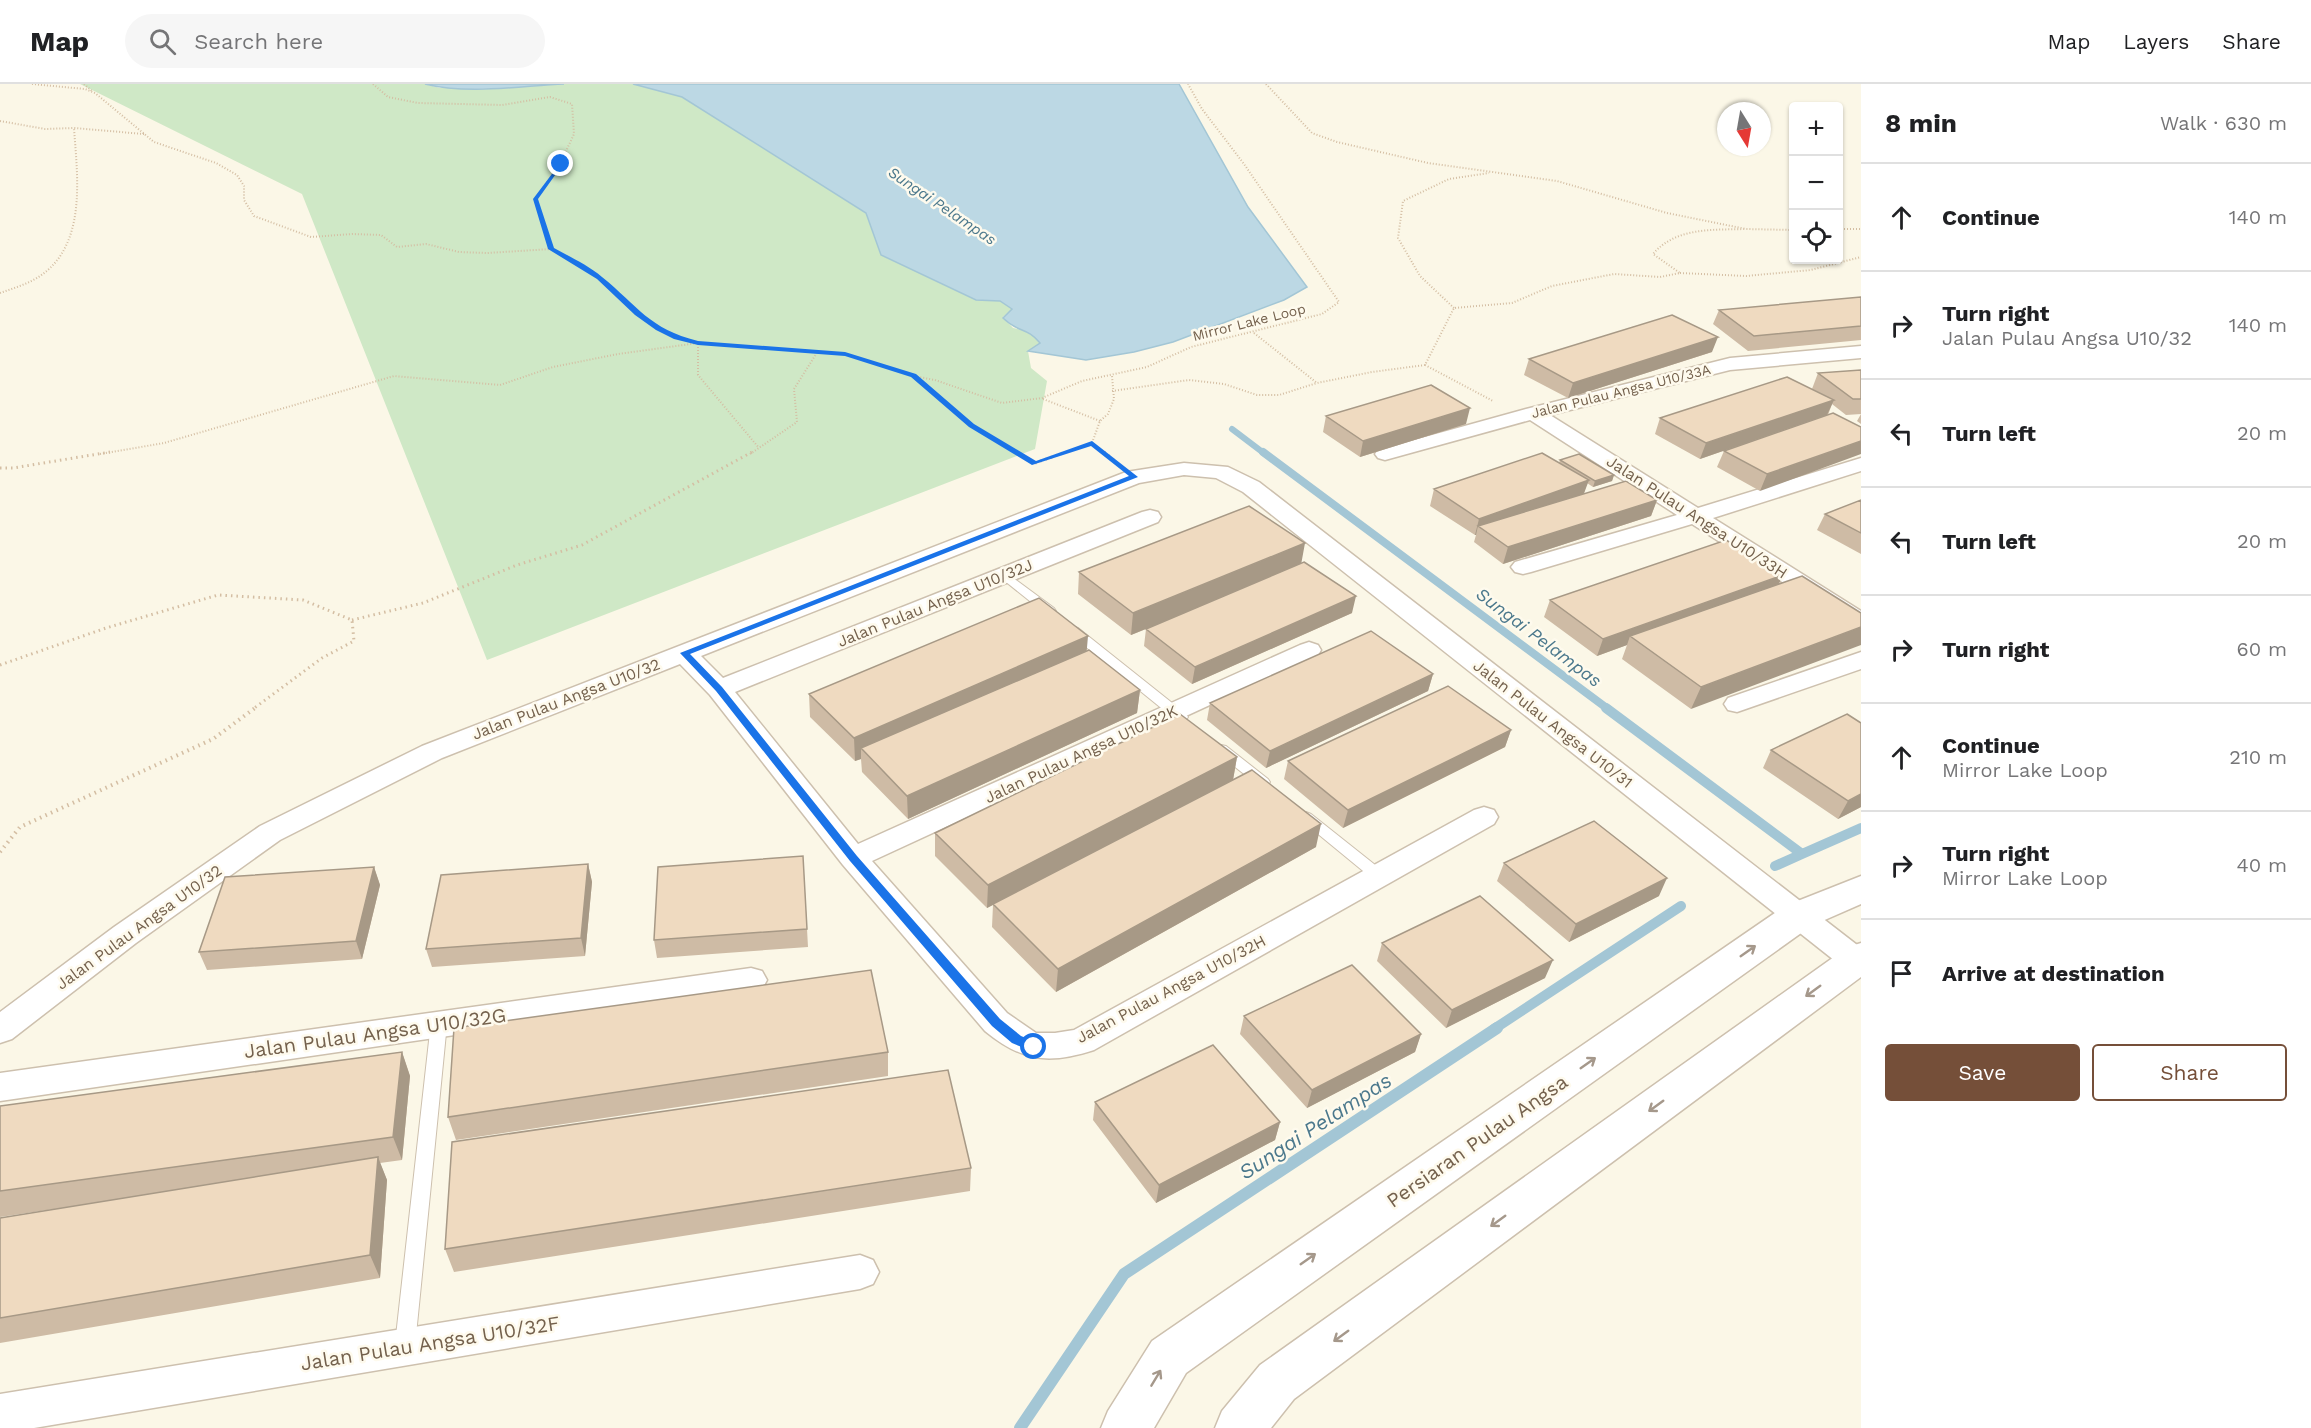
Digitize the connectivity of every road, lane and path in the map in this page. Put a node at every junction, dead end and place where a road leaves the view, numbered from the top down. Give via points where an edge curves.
1 (32, 84) edge
2 (84, 84) edge
3 (374, 84) edge
4 (1188, 84) edge
5 (1266, 84) edge
6 (92, 91) junction
7 (0, 121) edge
8 (74, 128) junction
9 (144, 135) junction
10 (1496, 172) junction
11 (1746, 229) junction
12 (1843, 229) edge
13 (1861, 229) edge
14 (1789, 230) edge
15 (551, 249) junction
16 (1861, 257) edge
17 (1680, 273) junction
18 (0, 294) edge
19 (1454, 308) junction
20 (1254, 332) junction
21 (698, 343) junction
22 (818, 351) junction
23 (1861, 351) edge
24 (1425, 365) junction
25 (913, 376) junction
26 (1112, 376) junction
27 (1317, 382) junction
28 (1112, 391) junction
29 (1042, 398) junction
30 (1533, 413) junction
31 (1100, 421) junction
32 (1092, 443) junction
33 (759, 448) junction
34 (1385, 454) edge
35 (1861, 464) edge
36 (0, 468) edge
37 (1134, 477) junction
38 (1251, 487) joint
39 (1696, 516) junction
40 (1150, 517) dead end
41 (1523, 567) edge
42 (1005, 576) junction
43 (352, 620) junction
44 (1861, 622) edge
45 (1309, 650) dead end
46 (684, 653) junction
47 (1861, 660) edge
48 (0, 665) edge
49 (719, 689) junction
50 (1737, 704) edge
51 (1184, 719) junction
52 (1211, 741) edge
53 (1277, 794) edge
54 (1295, 808) edge
55 (1484, 817) dead end
56 (0, 852) edge
57 (854, 858) junction
58 (1379, 876) junction
59 (1861, 889) edge
60 (1798, 916) junction
61 (1858, 959) edge
62 (751, 980) dead end
63 (439, 1023) junction
64 (0, 1030) edge
65 (0, 1087) edge
66 (860, 1272) dead end
67 (405, 1347) junction
68 (0, 1414) edge
69 (1126, 1428) edge
70 (1240, 1428) edge

1 - 6 path
2 - 6 path
3 - 15 path via 388,98 433,104 515,104 548,96 572,104 574,134 561,164 536,199
4 - 20 path, Mirror Lake Loop via 1339,302 1322,314
5 - 10 path via 1312,133 1428,163
6 - 9 path
7 - 8 path via 45,129
8 - 9 path
8 - 18 path via 76,220 56,265 21,288
9 - 15 path via 225,167 238,176 245,188 244,200 254,216 311,237 381,235 397,247 426,244 459,252
10 - 11 path via 1557,181 1667,213
10 - 19 path via 1449,179 1403,201 1398,238 1420,276
11 - 14 path
11 - 17 path via 1681,234 1660,243 1653,254
12 - 13 path
15 - 21 path, Mirror Lake Loop via 599,277 637,314 658,328
16 - 17 path via 1811,270 1746,276
17 - 19 path via 1660,277 1614,274 1552,286 1512,303
19 - 24 path
20 - 26 path, Mirror Lake Loop via 1191,347 1147,367
20 - 27 path
21 - 22 path, Mirror Lake Loop
21 - 33 path via 698,375
21 - 36 path via 553,367 500,385 394,376 164,443
22 - 25 path, Mirror Lake Loop via 845,354
22 - 33 path via 794,389 798,422
23 - 30 street, Jalan Pulau Angsa U10/33A via 1730,364
24 - 27 path
24 - 30 path via 1498,404
25 - 29 path, Mirror Lake Loop via 1002,403
25 - 32 path via 972,426 1035,463
26 - 28 path
26 - 29 path, Mirror Lake Loop via 1082,381
27 - 28 path via 1279,395 1257,395 1224,384 1189,380
28 - 31 path via 1114,399
29 - 31 path
30 - 34 street, Jalan Pulau Angsa U10/33A
30 - 39 street, Jalan Pulau Angsa U10/33H
31 - 32 path
32 - 37 path
33 - 43 path via 582,545 517,565 423,603
35 - 39 street
37 - 38 street, Jalan Pulau Angsa U10/32 via 1184,469 1220,472
37 - 46 street, Jalan Pulau Angsa U10/32
38 - 60 street, Jalan Pulau Angsa U10/31
39 - 41 street
39 - 44 street, Jalan Pulau Angsa U10/33H
40 - 42 street, Jalan Pulau Angsa U10/32J
42 - 49 street, Jalan Pulau Angsa U10/32J
42 - 51 lane
43 - 48 path via 303,600 218,595
43 - 56 path via 354,640 322,658 213,739 20,827
45 - 51 street, Jalan Pulau Angsa U10/32K
46 - 49 street, Jalan Pulau Angsa U10/32H
46 - 64 street, Jalan Pulau Angsa U10/32 via 432,752 270,833 125,935
47 - 50 street
49 - 57 street, Jalan Pulau Angsa U10/32H
51 - 57 street, Jalan Pulau Angsa U10/32K
52 - 53 lane
54 - 58 lane
55 - 58 street, Jalan Pulau Angsa U10/32H
57 - 58 street, Jalan Pulau Angsa U10/32H via 996,1022 1017,1040 1034,1047 1082,1041
59 - 60 street, Persiaran Pulau Angsa
60 - 61 street, Jalan Pulau Angsa U10/31
69 -> 60 street, Persiaran Pulau Angsa via 1169,1357
61 -> 70 street via 1277,1382
62 - 63 street, Jalan Pulau Angsa U10/32G
63 - 65 street, Jalan Pulau Angsa U10/32G
63 - 67 lane
66 - 67 street, Jalan Pulau Angsa U10/32F
67 - 68 street, Jalan Pulau Angsa U10/32F

